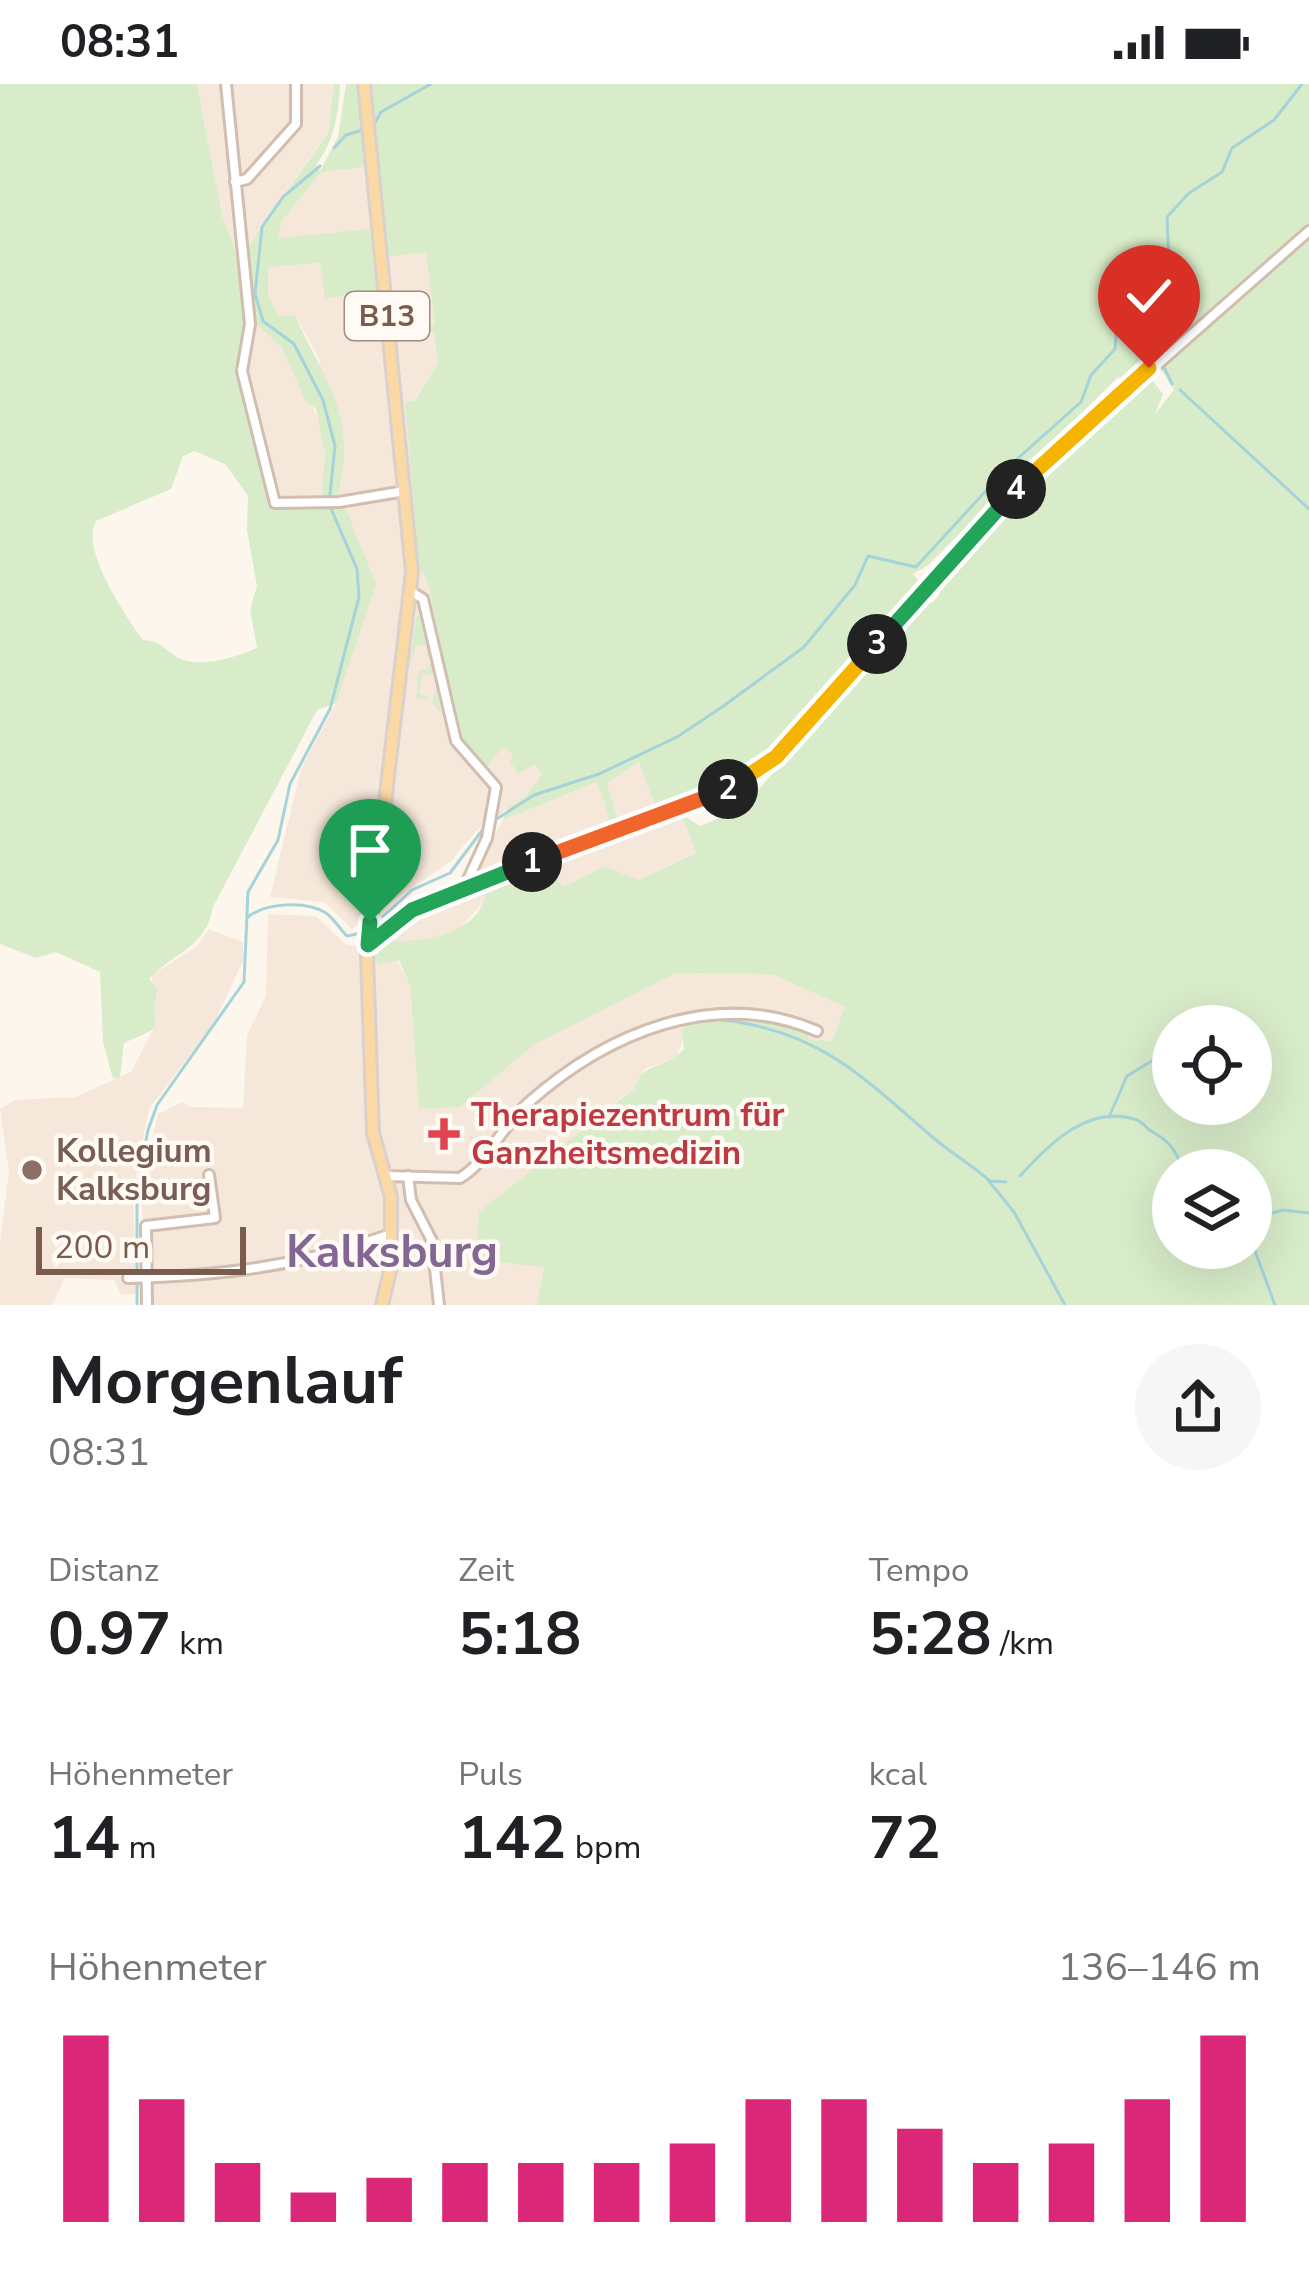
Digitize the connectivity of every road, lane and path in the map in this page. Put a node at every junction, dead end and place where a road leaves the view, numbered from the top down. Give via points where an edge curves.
1 (226, 84) edge
2 (296, 84) edge
3 (364, 84) edge
4 (235, 182) junction
5 (1309, 230) edge
6 (405, 491) junction
7 (412, 592) junction
8 (465, 886) junction
9 (368, 941) junction
10 (817, 1030) dead end
11 (209, 1175) dead end
12 (385, 1176) junction
13 (407, 1176) junction
14 (388, 1241) junction
15 (139, 1277) junction
16 (147, 1305) edge
17 (379, 1305) edge
18 (440, 1305) edge

1 - 4 street
2 - 4 street via 296,124 247,179
3 - 6 main road, B13
4 - 6 street via 250,328 242,371 278,506
5 - 8 street via 974,532 759,771 680,809
6 - 7 main road, B13
7 - 8 street via 423,599 456,741 496,787 489,832
7 - 9 main road, B13
8 - 9 street
9 - 12 main road, B13 via 374,1133
10 - 13 street via 746,1013 688,1016 647,1029 531,1100 468,1173
11 - 15 street via 215,1218 146,1226
12 - 13 street
12 - 14 main road, B13
13 - 18 street via 432,1241
14 - 15 street via 286,1266
14 - 17 main road, B13
15 - 16 street

